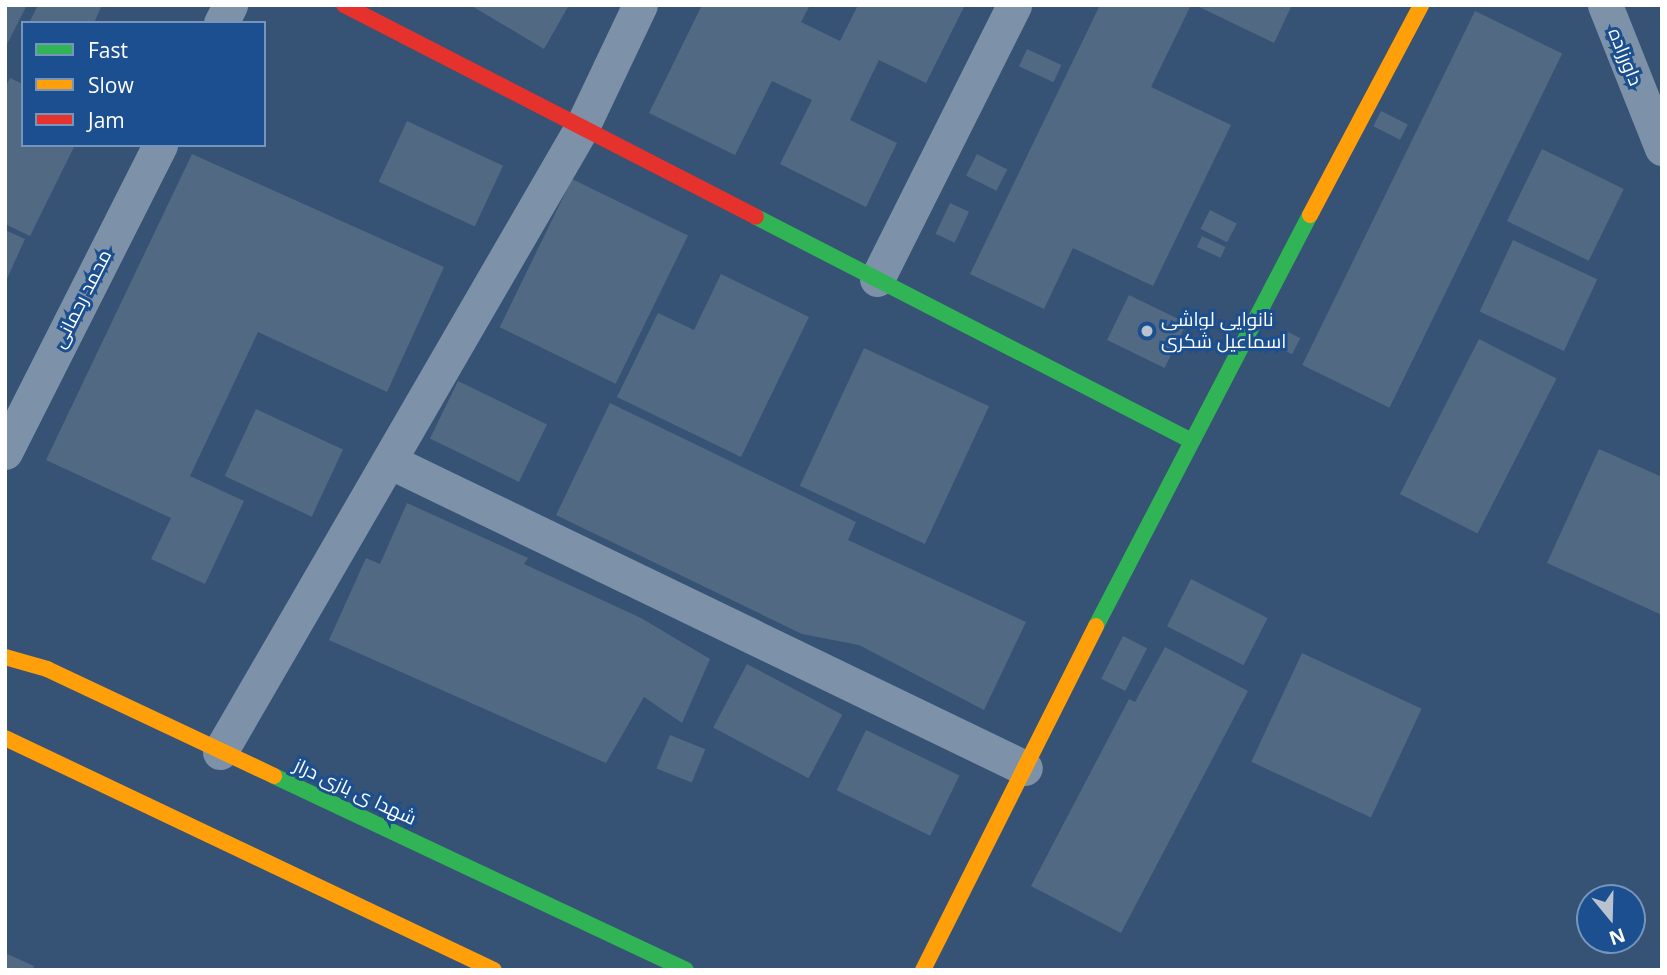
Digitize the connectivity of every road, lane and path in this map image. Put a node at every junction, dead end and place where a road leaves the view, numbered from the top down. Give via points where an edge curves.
1 (230, 5) edge
2 (344, 5) edge
3 (640, 5) edge
4 (1014, 5) edge
5 (1421, 5) edge
6 (1605, 5) edge
7 (222, 21) edge
8 (582, 127) junction
9 (159, 147) edge
10 (1662, 148) edge
11 (877, 279) junction
12 (1190, 440) junction
13 (5, 452) edge
14 (388, 461) junction
15 (5, 657) edge
16 (5, 738) edge
17 (220, 752) junction
18 (1025, 768) junction
19 (494, 970) edge
20 (686, 970) edge
21 (923, 970) edge

1 - 7 street
2 - 8 street
3 - 8 street
4 - 11 street
5 - 12 street
6 - 10 street, داورزاده
8 - 11 street
8 - 14 street
9 - 13 street, محمد رحمانی
11 - 12 street
12 - 18 street
14 - 17 street
14 - 18 street
15 - 17 street, شهدا ی بازی دراز via 47,669
16 - 19 street
17 - 20 street, شهدا ی بازی دراز
18 - 21 street

